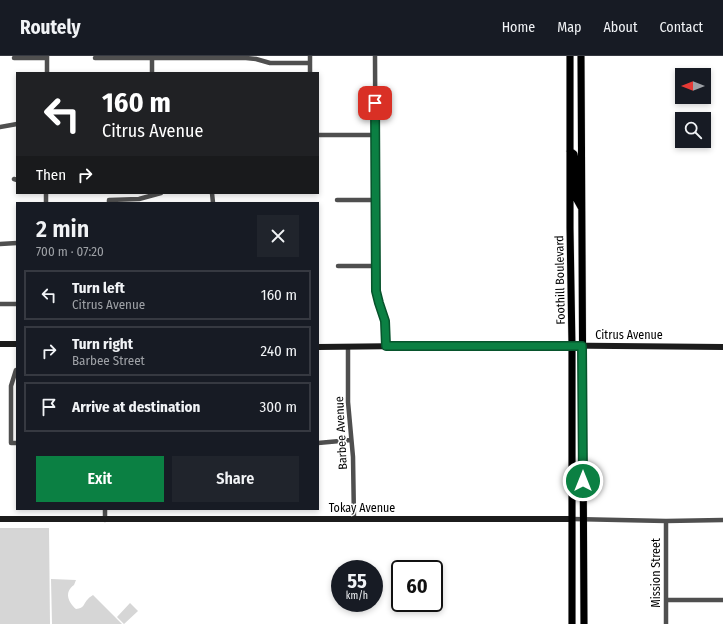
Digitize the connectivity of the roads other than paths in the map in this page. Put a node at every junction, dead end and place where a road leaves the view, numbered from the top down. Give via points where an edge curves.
1 (310, 56) edge
2 (375, 56) edge
3 (570, 56) edge
4 (581, 56) edge
5 (47, 57) edge
6 (204, 57) edge
7 (14, 58) dead end
8 (95, 58) dead end
9 (152, 58) junction
10 (310, 63) junction
11 (47, 72) edge
12 (152, 72) edge
13 (310, 72) edge
14 (16, 124) edge
15 (0, 127) edge
16 (319, 135) edge
17 (375, 135) junction
18 (570, 151) junction
19 (158, 194) edge
20 (337, 200) dead end
21 (376, 200) junction
22 (109, 202) edge
23 (581, 207) junction
24 (0, 244) edge
25 (16, 244) edge
26 (338, 266) dead end
27 (376, 266) junction
28 (0, 304) edge
29 (16, 304) edge
30 (0, 344) edge
31 (16, 344) edge
32 (348, 346) junction
33 (386, 346) junction
34 (572, 346) junction
35 (582, 346) junction
36 (319, 347) edge
37 (723, 347) edge
38 (16, 370) edge
39 (351, 440) junction
40 (16, 443) edge
41 (319, 443) edge
42 (105, 510) edge
43 (0, 519) edge
44 (354, 519) junction
45 (572, 519) junction
46 (105, 520) junction
47 (583, 520) junction
48 (723, 520) edge
49 (666, 521) junction
50 (666, 600) junction
51 (723, 600) edge
52 (572, 624) edge
53 (584, 624) edge
54 (666, 624) edge

1 - 10 street
2 - 17 street
3 - 18 main road, Foothill Boulevard
4 - 23 main road, Foothill Boulevard
5 - 7 street
5 - 11 street
6 - 9 street
6 - 10 street via 246,58 270,63
8 - 9 street
9 - 12 street
10 - 13 street
14 - 15 street
16 - 17 street
17 - 21 street
18 - 23 main road via 575,158 576,198
18 - 34 main road, Foothill Boulevard
19 - 22 street
20 - 21 street
21 - 27 street
23 - 35 main road, Foothill Boulevard
24 - 25 street
26 - 27 street
27 - 33 street via 376,291 385,321
28 - 29 street
30 - 31 street
32 - 33 street, Citrus Avenue
32 - 36 street, Citrus Avenue
32 - 39 street, Barbee Avenue
33 - 34 street, Citrus Avenue
34 - 35 street, Citrus Avenue
34 - 45 main road, Foothill Boulevard
35 - 37 street, Citrus Avenue
35 - 47 main road, Foothill Boulevard
38 - 40 street via 11,386 11,443
39 - 41 street
39 - 44 street, Barbee Avenue
42 - 46 street
43 - 46 street, Tokay Avenue
44 - 45 street, Tokay Avenue
44 - 46 street, Tokay Avenue
45 - 47 street, Tokay Avenue
45 - 52 main road, Foothill Boulevard
47 - 49 street, Tokay Avenue
47 - 53 main road, Foothill Boulevard
48 - 49 street, Tokay Avenue
49 - 50 street, Mission Street
50 - 51 street
50 - 54 street, Mission Street

